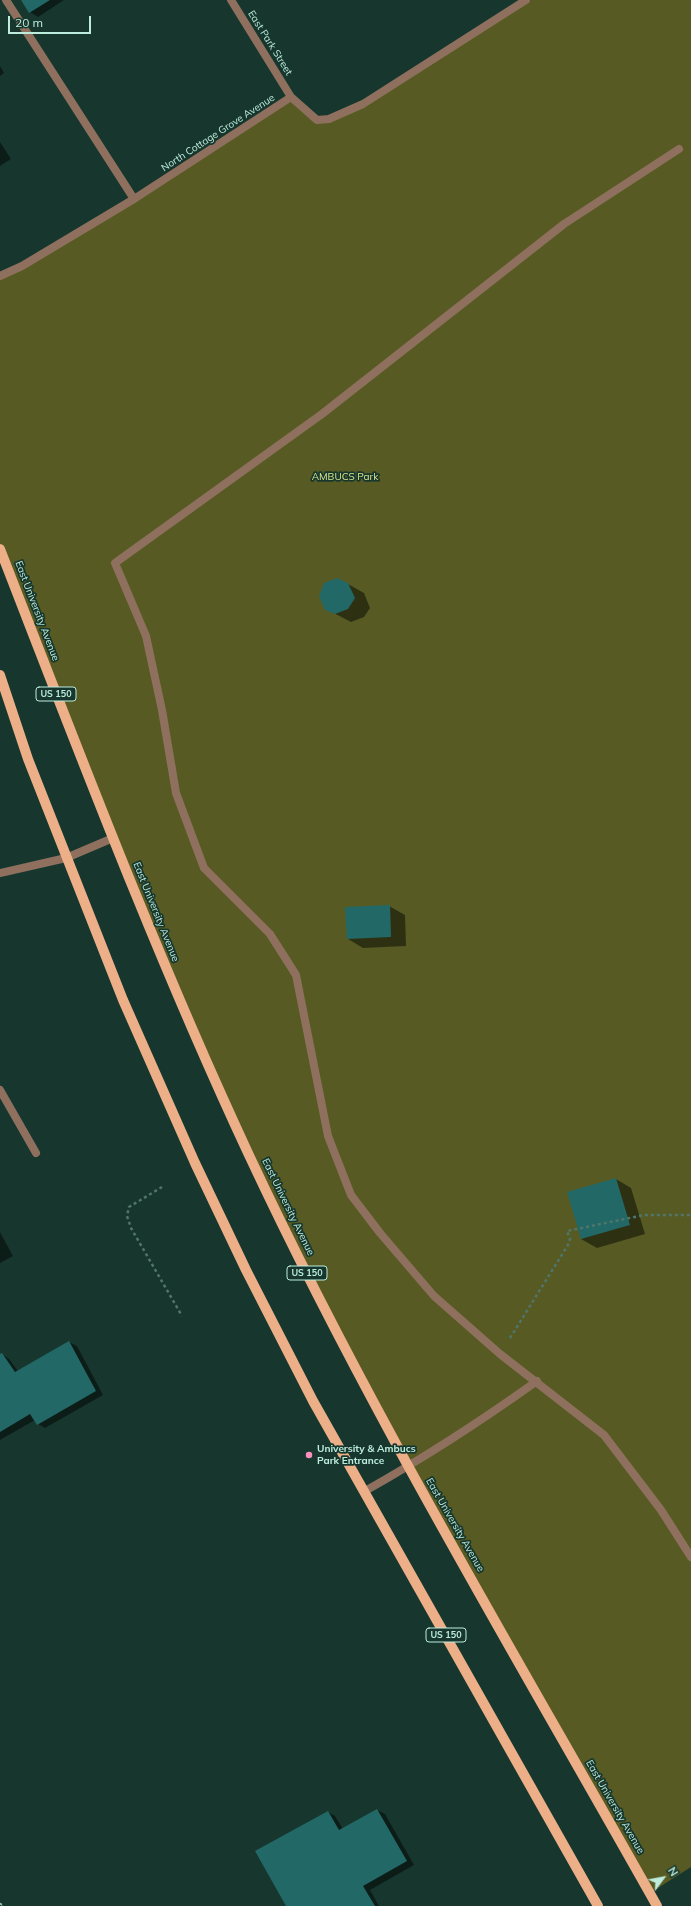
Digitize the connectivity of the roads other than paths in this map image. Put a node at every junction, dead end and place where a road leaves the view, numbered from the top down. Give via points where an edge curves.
1 (6, 0) edge
2 (231, 0) edge
3 (526, 0) edge
4 (291, 98) junction
5 (679, 149) dead end
6 (134, 199) junction
7 (0, 276) edge
8 (0, 549) edge
9 (0, 675) edge
10 (113, 838) junction
11 (66, 858) junction
12 (0, 873) edge
13 (0, 1090) edge
14 (36, 1153) dead end
15 (537, 1382) junction
16 (408, 1467) junction
17 (365, 1491) junction
18 (691, 1557) edge
19 (598, 1906) edge
20 (657, 1906) edge

1 - 6 street
2 - 4 street, East Park Street
3 - 4 street via 363,104 329,119 317,120
4 - 6 street, North Cottage Grove Avenue
5 - 15 street via 564,224 322,414 115,563 146,636 176,794 204,868 270,934 296,975 328,1136 351,1195 434,1296 500,1354
6 - 7 street, North Cottage Grove Avenue via 22,266
8 - 10 main road, East University Avenue / US 150
9 - 11 main road, US 150 via 28,759
10 - 11 street
10 - 16 main road, East University Avenue / US 150 via 184,1010 248,1154 322,1304
11 - 12 street
11 - 17 main road, US 150 via 123,1000 198,1170 313,1401
13 - 14 street
15 - 16 street
15 - 18 street via 604,1436 661,1510
16 - 17 street
16 - 20 main road, East University Avenue / US 150
17 - 19 main road, US 150

